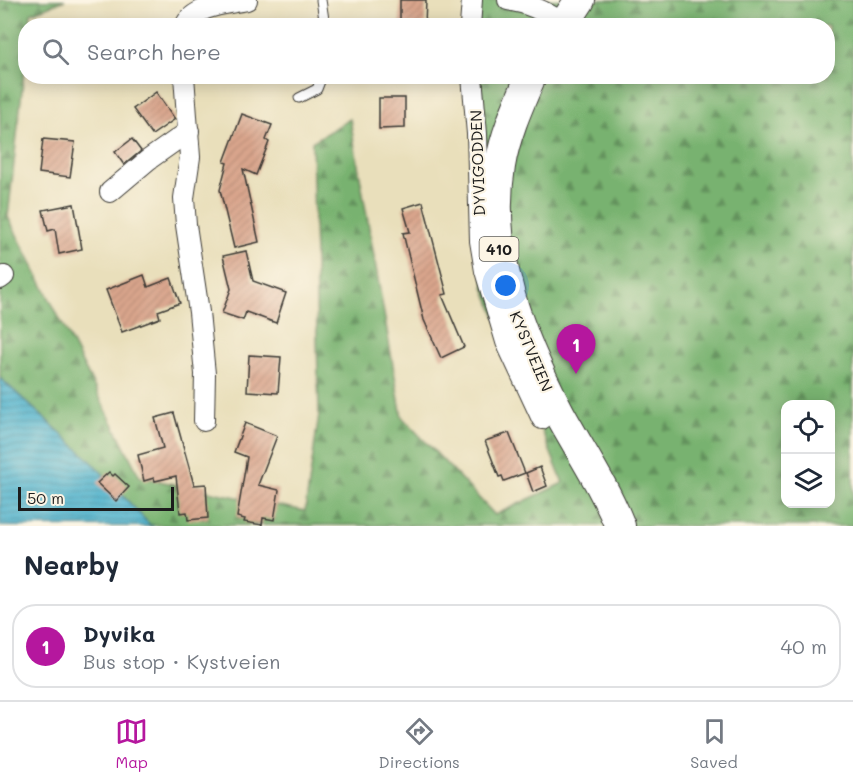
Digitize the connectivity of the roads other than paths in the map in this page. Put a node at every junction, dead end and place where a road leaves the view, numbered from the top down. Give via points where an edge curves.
1 (247, 0) edge
2 (321, 0) edge
3 (472, 0) edge
4 (508, 0) edge
5 (580, 0) edge
6 (204, 5) edge
7 (188, 18) edge
8 (324, 18) edge
9 (471, 18) edge
10 (554, 18) edge
11 (568, 18) edge
12 (185, 84) edge
13 (319, 84) edge
14 (473, 84) edge
15 (528, 84) edge
16 (299, 98) dead end
17 (189, 131) junction
18 (110, 192) dead end
19 (552, 417) junction
20 (204, 421) dead end
21 (610, 526) edge
22 (620, 526) edge

1 - 6 street
2 - 8 lane
3 - 9 street
4 - 10 street
5 - 11 main road
6 - 7 street
12 - 17 street
13 - 16 lane
14 - 19 street, DYVIGODDEN via 480,241 485,271 506,342
15 - 19 main road, KYSTVEIEN / 410 via 512,120 500,165 496,207 500,259 509,297
17 - 18 street
17 - 20 street via 190,158 184,198 200,312
19 - 21 main road, KYSTVEIEN / 410
19 - 22 main road, KYSTVEIEN / 410 via 602,484

